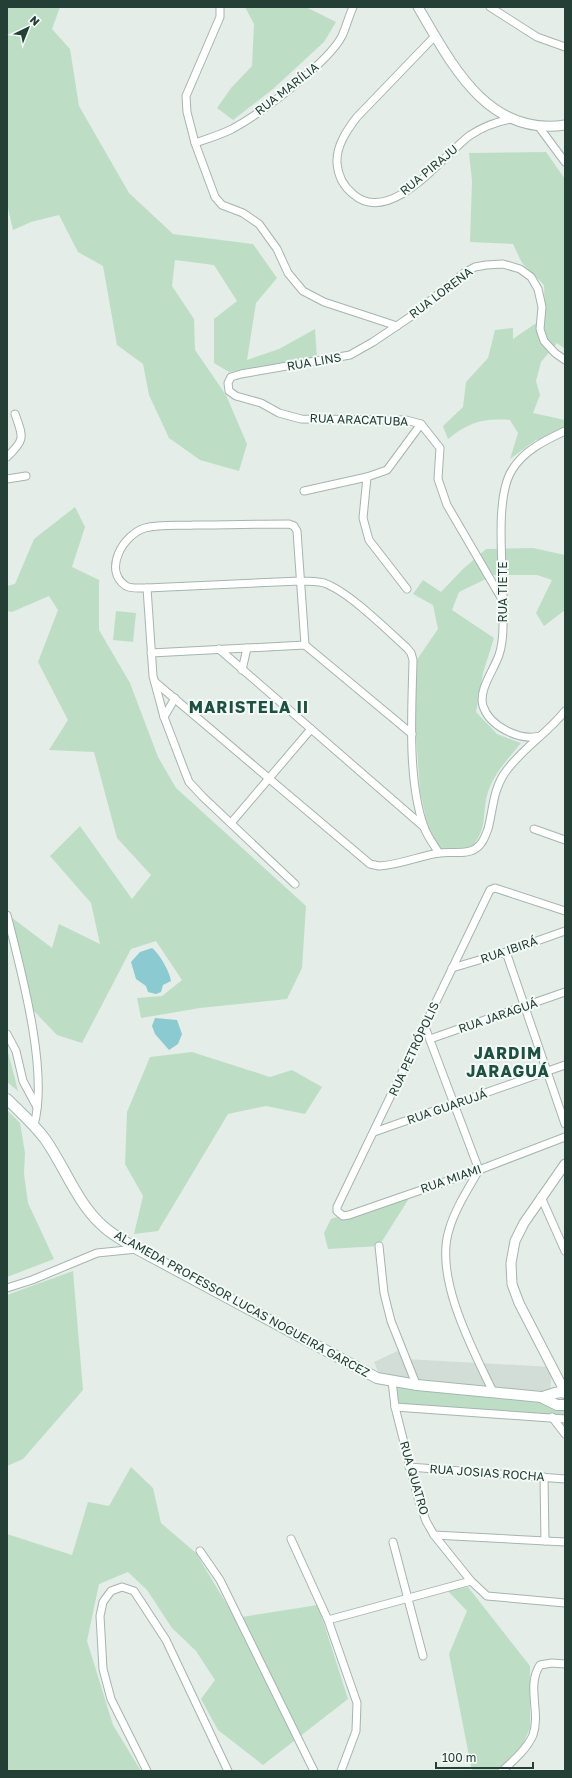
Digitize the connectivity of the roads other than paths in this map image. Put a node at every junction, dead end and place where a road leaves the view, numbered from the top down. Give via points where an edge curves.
1 (220, 7) edge
2 (353, 7) edge
3 (418, 7) edge
4 (490, 7) edge
5 (435, 36) junction
6 (565, 47) edge
7 (511, 119) junction
8 (565, 125) edge
9 (539, 127) junction
10 (195, 143) junction
11 (565, 162) edge
12 (397, 326) junction
13 (565, 360) edge
14 (228, 383) joint
15 (15, 414) dead end
16 (421, 424) junction
17 (565, 430) edge
18 (7, 457) edge
19 (26, 476) dead end
20 (366, 477) junction
21 (7, 479) edge
22 (304, 491) dead end
23 (300, 582) junction
24 (147, 588) junction
25 (407, 589) dead end
26 (503, 600) junction
27 (305, 645) junction
28 (247, 648) junction
29 (219, 649) junction
30 (151, 653) junction
31 (242, 670) junction
32 (154, 682) junction
33 (175, 698) junction
34 (565, 711) edge
35 (164, 717) junction
36 (311, 729) junction
37 (412, 734) junction
38 (542, 735) junction
39 (270, 778) junction
40 (231, 823) junction
41 (424, 827) junction
42 (534, 829) dead end
43 (565, 840) edge
44 (439, 853) junction
45 (295, 884) dead end
46 (565, 911) edge
47 (7, 915) edge
48 (565, 931) edge
49 (506, 952) junction
50 (452, 968) junction
51 (565, 992) edge
52 (525, 1006) junction
53 (425, 1027) junction
54 (7, 1034) edge
55 (430, 1039) junction
56 (565, 1065) edge
57 (547, 1071) junction
58 (7, 1099) edge
59 (454, 1104) junction
60 (38, 1110) junction
61 (565, 1124) edge
62 (34, 1125) junction
63 (374, 1132) junction
64 (565, 1137) edge
65 (565, 1164) edge
66 (479, 1170) junction
67 (541, 1197) junction
68 (337, 1211) joint
69 (379, 1246) dead end
70 (137, 1249) junction
71 (565, 1251) edge
72 (7, 1288) edge
73 (558, 1378) junction
74 (392, 1381) junction
75 (416, 1384) junction
76 (493, 1392) junction
77 (565, 1392) edge
78 (561, 1402) edge
79 (395, 1407) junction
80 (552, 1417) junction
81 (565, 1419) edge
82 (564, 1429) edge
83 (409, 1467) junction
84 (544, 1477) junction
85 (565, 1479) edge
86 (434, 1535) junction
87 (291, 1539) dead end
88 (545, 1541) junction
89 (393, 1542) dead end
90 (565, 1542) edge
91 (200, 1551) dead end
92 (471, 1581) junction
93 (406, 1598) junction
94 (565, 1603) edge
95 (328, 1620) junction
96 (423, 1656) dead end
97 (565, 1664) edge
98 (147, 1771) edge
99 (228, 1771) edge
100 (314, 1771) edge
101 (341, 1771) edge
102 (502, 1771) edge

1 - 10 street via 220,17 186,96 187,112
2 - 10 street, RUA MARÍLIA via 342,36 325,58 254,115 232,129
3 - 5 street
4 - 6 street via 537,37
5 - 7 street via 476,94 494,110
5 - 7 street, RUA PIRAJU via 348,129 336,157 338,174 346,189 358,199 373,204 389,201 404,194 474,134 497,121
7 - 9 street
8 - 9 street
9 - 11 street
10 - 12 street via 215,197 222,205 243,213 259,224 277,249 288,273 303,291 324,302
12 - 13 street, RUA LORENA via 464,273 486,264 504,264 520,269 531,277 538,288 542,307 540,329 544,341
12 - 14 street, RUA LINS via 350,355 241,374 231,377
14 - 16 street, RUA ARACATUBA via 229,390 236,396 300,419 406,420
15 - 18 street via 22,435 19,446
16 - 20 street via 387,470
16 - 26 street, RUA ARACATUBA via 440,448 438,479 447,505
17 - 26 street, RUA TIETE via 526,454 512,470 503,493
19 - 21 street
20 - 22 street
20 - 25 street via 363,518 369,540
23 - 24 street
23 - 24 street via 297,531 289,524 156,526 134,533 125,541 116,561 120,581 131,588
23 - 27 street
23 - 37 street via 313,581 336,588 411,653
24 - 30 street
26 - 38 street, RUA TIETE via 504,625 500,654 487,683 483,704 487,715 496,725 520,736 531,738
27 - 28 street
27 - 37 street
28 - 29 street
28 - 31 street
29 - 30 street
29 - 31 street
30 - 32 street
31 - 36 street
32 - 33 street
32 - 35 street
33 - 35 street
33 - 39 street
34 - 38 street
35 - 40 street via 189,782
36 - 39 street
36 - 41 street
37 - 41 street via 416,792
38 - 44 street via 504,774 493,800 488,829 483,840 474,850
39 - 40 street
39 - 44 street via 370,864 387,866
40 - 45 street
41 - 44 street
42 - 43 street
46 - 50 street, RUA PETRÓPOLIS via 493,888
47 - 60 street via 34,1039
48 - 49 street, RUA IBIRÁ
49 - 50 street, RUA IBIRÁ
49 - 52 street
50 - 53 street, RUA PETRÓPOLIS
51 - 52 street, RUA JARAGUÁ
52 - 55 street, RUA JARAGUÁ
52 - 57 street
53 - 55 street
53 - 63 street, RUA PETRÓPOLIS
54 - 60 street via 16,1051 23,1081
55 - 59 street
56 - 57 street, RUA GUARUJÁ
57 - 59 street, RUA GUARUJÁ
57 - 61 street
58 - 62 main road, ALAMEDA PROFESSOR LUCAS NOGUEIRA GARCEZ
59 - 63 street, RUA GUARUJÁ
59 - 66 street
60 - 62 street
62 - 70 main road, ALAMEDA PROFESSOR LUCAS NOGUEIRA GARCEZ via 92,1216
63 - 68 street, RUA PETRÓPOLIS
64 - 66 street, RUA MIAMI
65 - 67 street
66 - 68 street, RUA MIAMI via 349,1215 342,1216
66 - 76 street via 448,1231 446,1252 454,1304
67 - 71 street
67 - 73 street via 515,1241 511,1263 512,1284
69 - 75 street via 384,1293 391,1320
70 - 72 street via 97,1253
70 - 74 main road, ALAMEDA PROFESSOR LUCAS NOGUEIRA GARCEZ via 377,1378
73 - 77 street
73 - 78 street via 557,1388
74 - 75 main road, ALAMEDA PROFESSOR LUCAS NOGUEIRA GARCEZ
74 - 79 street, RUA QUATRO
75 - 76 main road, ALAMEDA PROFESSOR LUCAS NOGUEIRA GARCEZ
76 - 78 main road, ALAMEDA PROFESSOR LUCAS NOGUEIRA GARCEZ via 541,1397
77 - 78 main road via 559,1392
79 - 80 street
79 - 83 street, RUA QUATRO
80 - 81 street
80 - 82 street
83 - 84 street, RUA JOSIAS ROCHA
83 - 86 street, RUA QUATRO via 426,1521
84 - 85 street, RUA JOSIAS ROCHA
84 - 88 street
86 - 88 street
86 - 92 street, RUA QUATRO
87 - 95 street
88 - 90 street
89 - 93 street
91 - 100 street via 220,1580
92 - 93 street
92 - 94 street, RUA QUATRO via 480,1591 492,1597
93 - 95 street
93 - 96 street
95 - 101 street via 357,1704 356,1731
97 - 102 street via 540,1665 534,1678 536,1710 532,1736 527,1745
98 - 99 street via 111,1699 103,1669 100,1616 111,1591 122,1587 134,1591 166,1640

